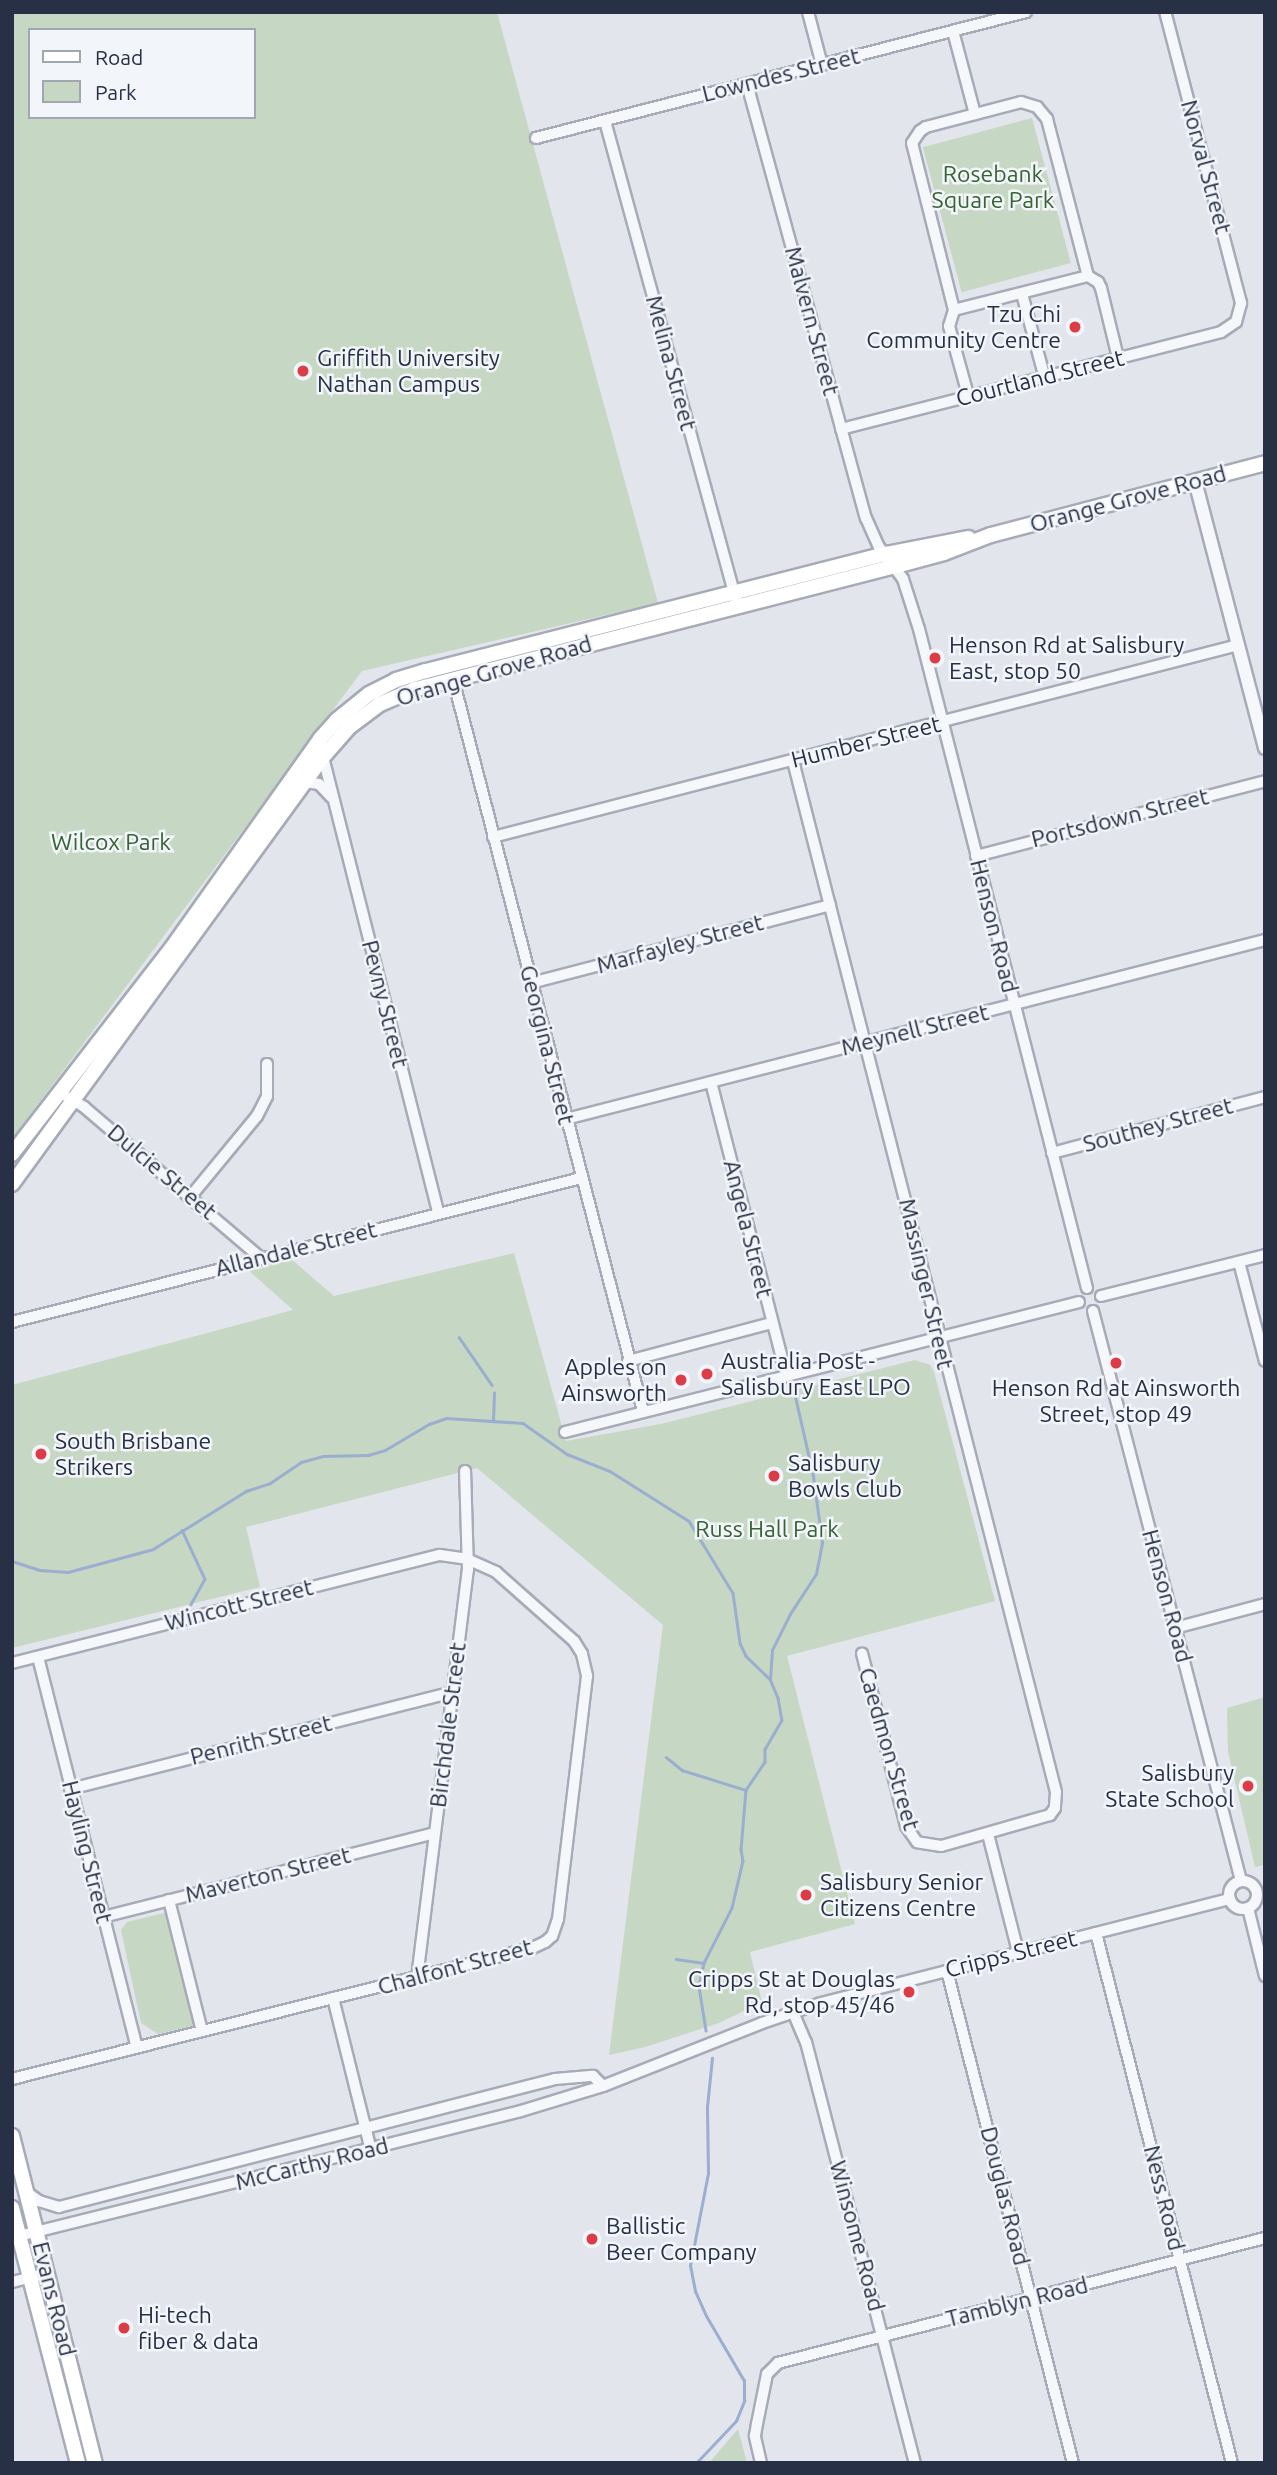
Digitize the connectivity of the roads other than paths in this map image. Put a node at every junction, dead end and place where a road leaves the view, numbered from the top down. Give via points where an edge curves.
1 (808, 12) edge
2 (1026, 12) edge
3 (1165, 12) edge
4 (953, 31) junction
5 (822, 65) junction
6 (747, 84) junction
7 (975, 114) junction
8 (605, 121) junction
9 (536, 138) dead end
10 (1088, 276) junction
11 (1022, 294) junction
12 (954, 310) junction
13 (1236, 322) joint
14 (1118, 358) junction
15 (1044, 375) junction
16 (968, 395) junction
17 (842, 429) junction
18 (1265, 463) edge
19 (1195, 481) junction
20 (891, 560) junction
21 (736, 600) junction
22 (1238, 645) junction
23 (453, 679) junction
24 (941, 722) junction
25 (1265, 748) edge
26 (323, 757) junction
27 (793, 761) junction
28 (1265, 781) edge
29 (305, 782) junction
30 (331, 797) junction
31 (493, 837) junction
32 (976, 856) junction
33 (830, 905) junction
34 (1265, 940) edge
35 (531, 983) junction
36 (1014, 1004) junction
37 (865, 1043) junction
38 (267, 1064) dead end
39 (710, 1082) junction
40 (58, 1094) junction
41 (1265, 1097) edge
42 (75, 1100) junction
43 (566, 1119) junction
44 (1052, 1153) junction
45 (12, 1154) edge
46 (581, 1178) junction
47 (12, 1185) edge
48 (191, 1196) junction
49 (438, 1212) junction
50 (1265, 1255) edge
51 (261, 1258) junction
52 (1239, 1262) junction
53 (1087, 1288) junction
54 (1101, 1296) junction
55 (1079, 1302) junction
56 (1093, 1311) junction
57 (12, 1322) edge
58 (772, 1323) junction
59 (940, 1337) junction
60 (628, 1361) junction
61 (1265, 1361) edge
62 (786, 1375) junction
63 (643, 1411) junction
64 (565, 1432) dead end
65 (465, 1471) dead end
66 (467, 1559) junction
67 (1265, 1604) edge
68 (1175, 1628) junction
69 (862, 1654) dead end
70 (38, 1657) junction
71 (12, 1663) edge
72 (452, 1692) junction
73 (70, 1789) junction
74 (434, 1833) junction
75 (988, 1834) junction
76 (1241, 1881) junction
77 (1260, 1891) edge
78 (1230, 1899) junction
79 (169, 1900) junction
80 (1248, 1908) junction
81 (103, 1917) junction
82 (1096, 1933) junction
83 (1018, 1952) junction
84 (947, 1971) junction
85 (1265, 1976) edge
86 (417, 1978) junction
87 (333, 1998) junction
88 (793, 2012) junction
89 (202, 2031) junction
90 (137, 2048) junction
91 (12, 2080) edge
92 (603, 2086) junction
93 (366, 2127) junction
94 (12, 2136) edge
95 (372, 2150) junction
96 (28, 2193) junction
97 (12, 2208) edge
98 (37, 2231) junction
99 (19, 2236) junction
100 (1265, 2238) edge
101 (1180, 2260) junction
102 (47, 2273) junction
103 (29, 2278) junction
104 (12, 2282) edge
105 (1031, 2298) junction
106 (883, 2336) junction
107 (78, 2463) edge
108 (95, 2463) edge
109 (761, 2463) edge
110 (915, 2463) edge
111 (1073, 2463) edge
112 (1231, 2463) edge

1 - 5 street
2 - 4 street, Lowndes Street
3 - 13 street, Norval Street via 1241,303
4 - 5 street, Lowndes Street
4 - 7 street
5 - 6 street, Lowndes Street
6 - 8 street, Lowndes Street
6 - 17 street, Malvern Street
7 - 10 street via 1021,102 1043,113
7 - 12 street via 926,127 912,143
8 - 9 street, Lowndes Street
8 - 21 street, Melina Street
10 - 11 street
10 - 14 street via 1101,288
11 - 12 street
11 - 15 street
12 - 16 street via 949,326
13 - 14 street, Courtland Street via 1221,332
14 - 15 street, Courtland Street
15 - 16 street, Courtland Street
16 - 17 street, Courtland Street
17 - 20 street, Malvern Street via 866,518 876,543
18 - 19 main road, Orange Grove Road
19 - 20 main road, Orange Grove Road via 990,535 944,553
19 - 22 street
20 - 21 main road, Orange Grove Road
20 - 24 street, Henson Road via 912,607
21 - 23 main road, Orange Grove Road
21 - 40 main road, Orange Grove Road via 426,671 369,694 320,738 171,949
22 - 24 street, Humber Street
22 - 25 street
23 - 26 main road, Orange Grove Road via 380,704
23 - 31 street, Georgina Street
24 - 27 street, Humber Street
24 - 32 street, Henson Road
26 - 29 main road, Orange Grove Road
26 - 30 street, Pevny Street
27 - 31 street, Humber Street
27 - 33 street, Massinger Street
28 - 32 street, Portsdown Street
29 - 30 street via 319,784
29 - 42 main road, Orange Grove Road
30 - 49 street, Pevny Street
31 - 35 street, Georgina Street
32 - 36 street, Henson Road
33 - 35 street, Marfayley Street
33 - 37 street, Massinger Street
34 - 36 street, Meynell Street
35 - 43 street, Georgina Street
36 - 37 street, Meynell Street
36 - 44 street, Henson Road
37 - 39 street, Meynell Street
37 - 59 street, Massinger Street
38 - 48 street via 267,1096 257,1116
39 - 43 street, Meynell Street
39 - 58 street, Angela Street
40 - 42 street, Dulcie Street
40 - 45 main road, Orange Grove Road
41 - 44 street, Southey Street
42 - 47 main road, Orange Grove Road
42 - 48 street, Dulcie Street
43 - 46 street, Georgina Street
44 - 53 street, Henson Road
46 - 49 street, Allandale Street
46 - 60 street, Georgina Street
48 - 51 street, Dulcie Street
49 - 51 street, Allandale Street
50 - 52 street
51 - 57 street, Allandale Street
52 - 54 street
52 - 61 street
53 - 54 street
53 - 55 street via 1079,1294
54 - 56 street
55 - 56 street
55 - 59 street
56 - 68 street, Henson Road
58 - 60 street
58 - 62 street, Angela Street
59 - 62 street
59 - 75 street, Massinger Street via 1056,1792 1055,1808 1043,1818
60 - 63 street, Georgina Street
62 - 63 street
63 - 64 street
65 - 66 street, Birchdale Street
66 - 70 street, Wincott Street via 428,1557
66 - 72 street, Birchdale Street
66 - 86 street, Chalfont Street via 496,1572 563,1629 586,1665 560,1905 552,1936 539,1946
67 - 68 street
68 - 76 street, Henson Road
69 - 75 street, Caedmon Street via 906,1826 917,1842 940,1846
70 - 71 street, Wincott Street
70 - 73 street, Hayling Street
72 - 73 street, Penrith Street
72 - 74 street, Birchdale Street
73 - 81 street, Hayling Street
74 - 79 street, Maverton Street
74 - 86 street, Birchdale Street
75 - 83 street
76 - 77 street
76 - 78 street via 1231,1888
77 - 80 street
78 - 80 street via 1235,1906
78 - 82 street, Cripps Street
79 - 81 street, Maverton Street
79 - 89 street
80 - 85 street
81 - 90 street, Hayling Street
82 - 83 street, Cripps Street
82 - 101 street, Ness Road
83 - 84 street, Cripps Street
84 - 88 street, Cripps Street
84 - 105 street, Douglas Road
86 - 87 street, Chalfont Street
87 - 89 street, Chalfont Street
87 - 93 street
88 - 92 street, McCarthy Road
88 - 106 street, Winsome Road via 806,2042
89 - 90 street, Chalfont Street
90 - 91 street, Chalfont Street
92 - 93 street, McCarthy Road via 593,2076 555,2079
92 - 95 street, McCarthy Road
93 - 95 street
93 - 96 street, McCarthy Road via 59,2207 39,2202
94 - 96 main road, Evans Road
95 - 98 street, McCarthy Road
96 - 98 main road, Evans Road
97 - 99 main road, Evans Road
98 - 99 street, McCarthy Road
98 - 102 main road, Evans Road
99 - 103 main road, Evans Road
100 - 101 street, Tamblyn Road
101 - 105 street, Tamblyn Road
101 - 112 street, Ness Road
102 - 103 street
102 - 108 main road, Evans Road
103 - 104 street
103 - 107 main road, Evans Road
105 - 106 street, Tamblyn Road
105 - 111 street, Douglas Road
106 - 109 street, Tamblyn Road via 771,2367 755,2436
106 - 110 street, Winsome Road

